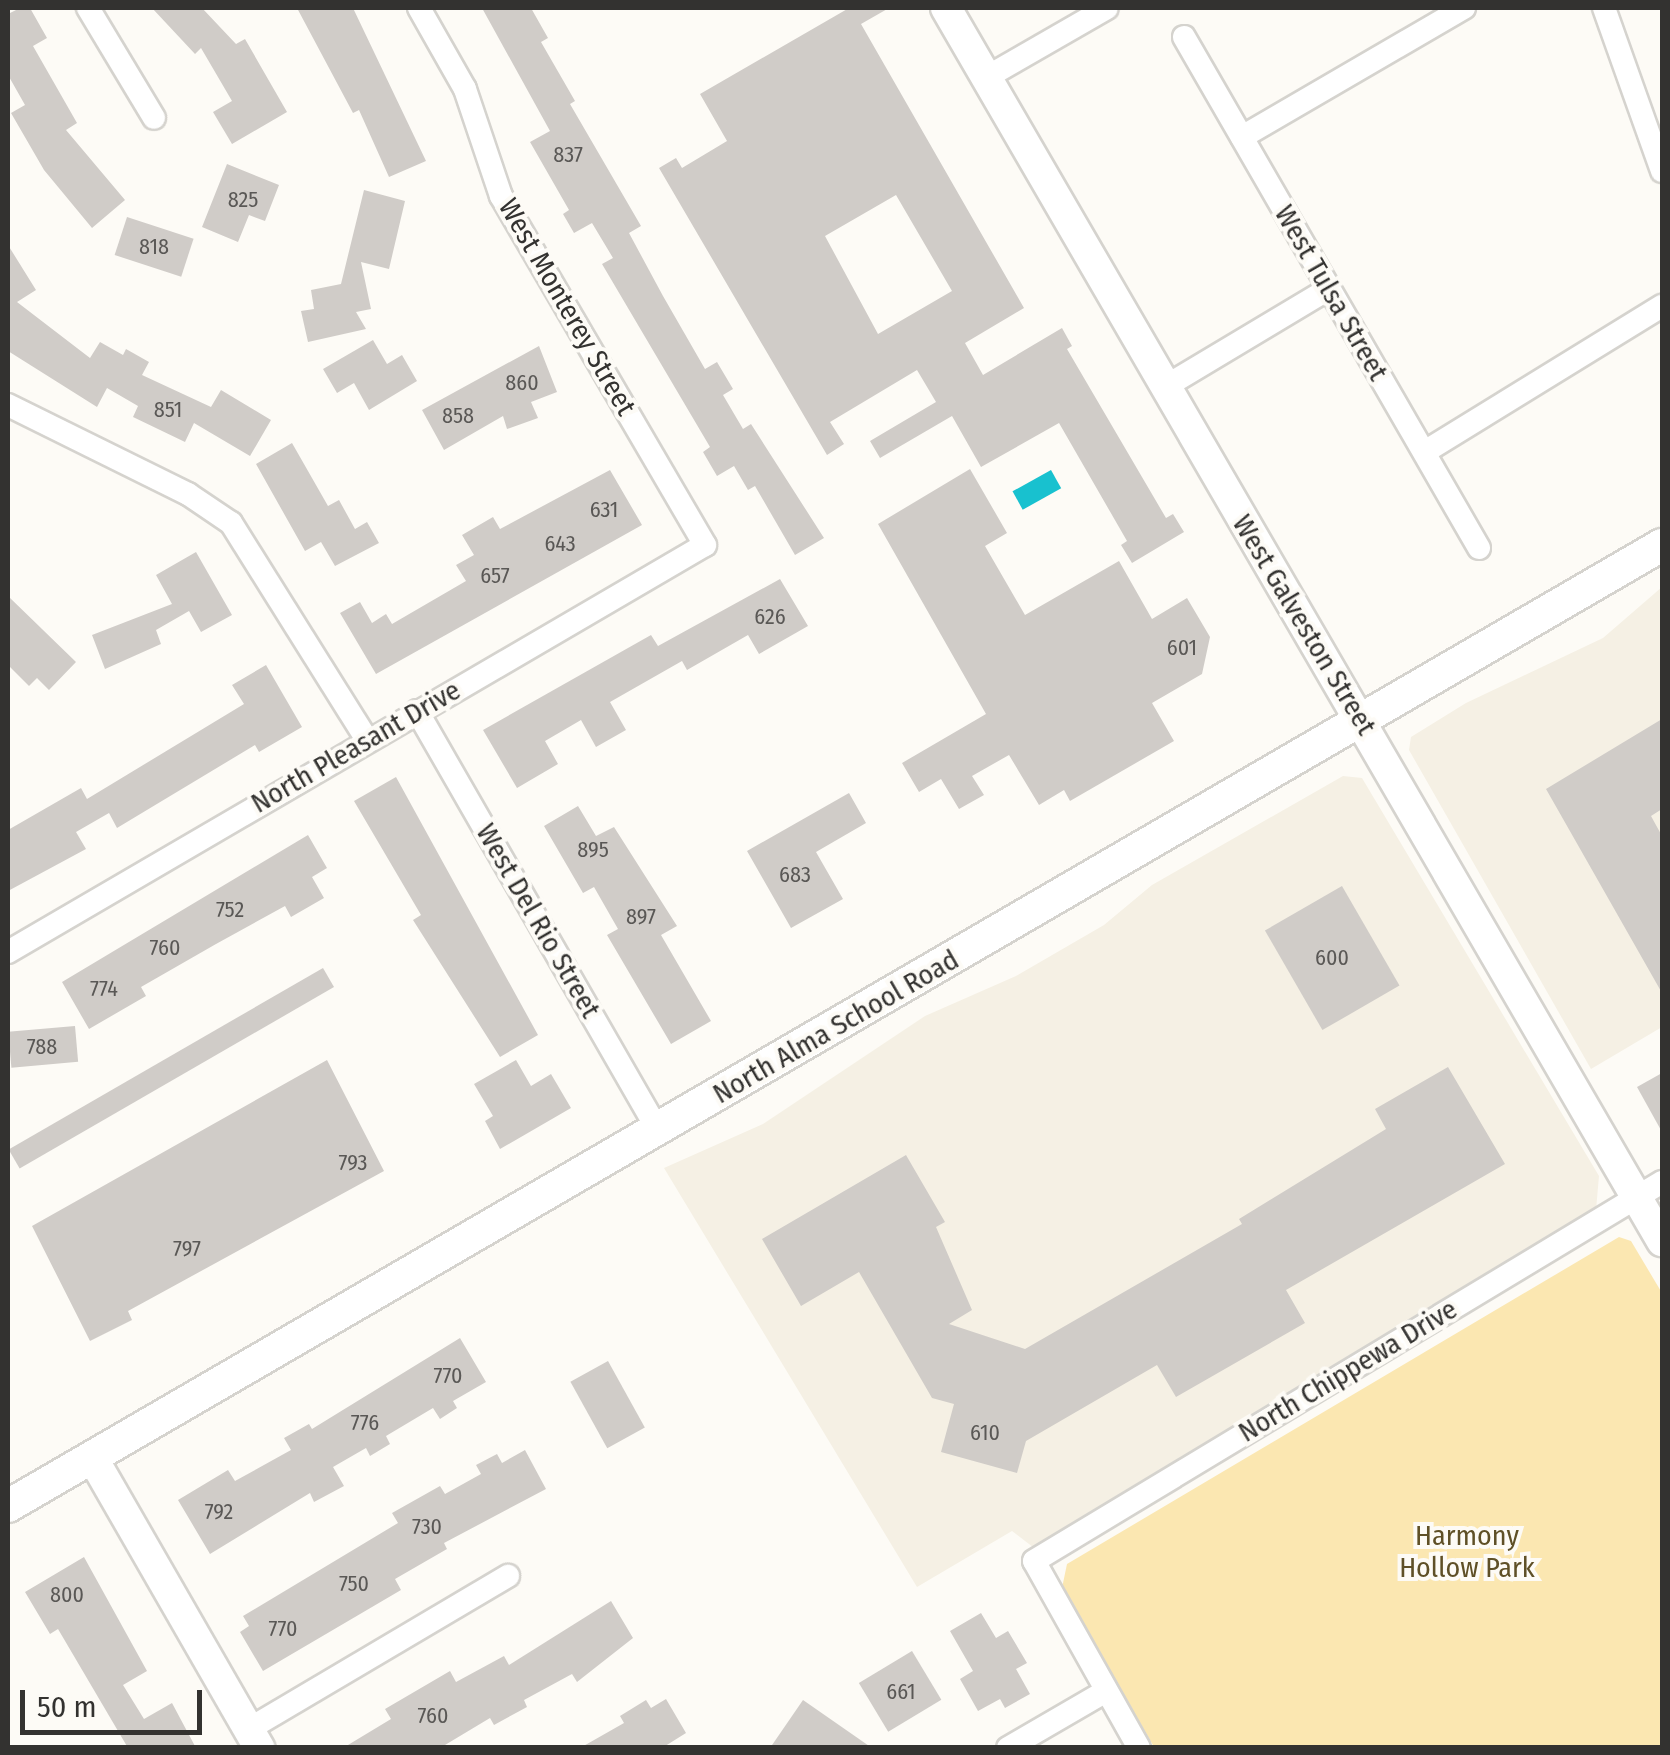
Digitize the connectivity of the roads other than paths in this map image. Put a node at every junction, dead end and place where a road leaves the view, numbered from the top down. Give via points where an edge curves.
1 (88, 8) edge
2 (419, 8) edge
3 (946, 8) edge
4 (1107, 8) edge
5 (1464, 8) edge
6 (1604, 8) edge
7 (1184, 37) dead end
8 (987, 77) junction
9 (154, 118) dead end
10 (1242, 138) junction
11 (1662, 171) edge
12 (1327, 290) junction
13 (1662, 306) edge
14 (1163, 388) junction
15 (8, 405) edge
16 (1426, 451) junction
17 (705, 545) joint
18 (1662, 545) edge
19 (1479, 548) dead end
20 (417, 711) junction
21 (1361, 721) junction
22 (367, 740) junction
23 (8, 952) edge
24 (658, 1130) junction
25 (1649, 1189) edge
26 (1662, 1241) edge
27 (92, 1457) junction
28 (8, 1506) edge
29 (508, 1576) dead end
30 (1106, 1691) junction
31 (254, 1738) edge
32 (1008, 1748) edge
33 (1139, 1748) edge

1 - 9 street
2 - 17 street, West Monterey Street via 466,89 501,196
3 - 8 street, West Galveston Street
4 - 8 street
5 - 10 street
6 - 11 street
7 - 10 street, West Tulsa Street
8 - 14 street, West Galveston Street
10 - 12 street, West Tulsa Street
12 - 14 street
12 - 16 street, West Tulsa Street
13 - 16 street
14 - 21 street, West Galveston Street
15 - 22 street via 188,494 232,523
16 - 19 street, West Tulsa Street
17 - 20 street, North Pleasant Drive
18 - 21 main road, North Alma School Road
20 - 22 street, North Pleasant Drive
20 - 24 street, West Del Rio Street
21 - 24 main road, North Alma School Road
21 - 25 street, West Galveston Street
22 - 23 street, North Pleasant Drive
24 - 27 main road, North Alma School Road
25 - 26 street, West Galveston Street
25 - 30 street, North Chippewa Drive via 1034,1561
27 - 28 main road, North Alma School Road
27 - 31 street
29 - 31 street
30 - 32 street
30 - 33 street

